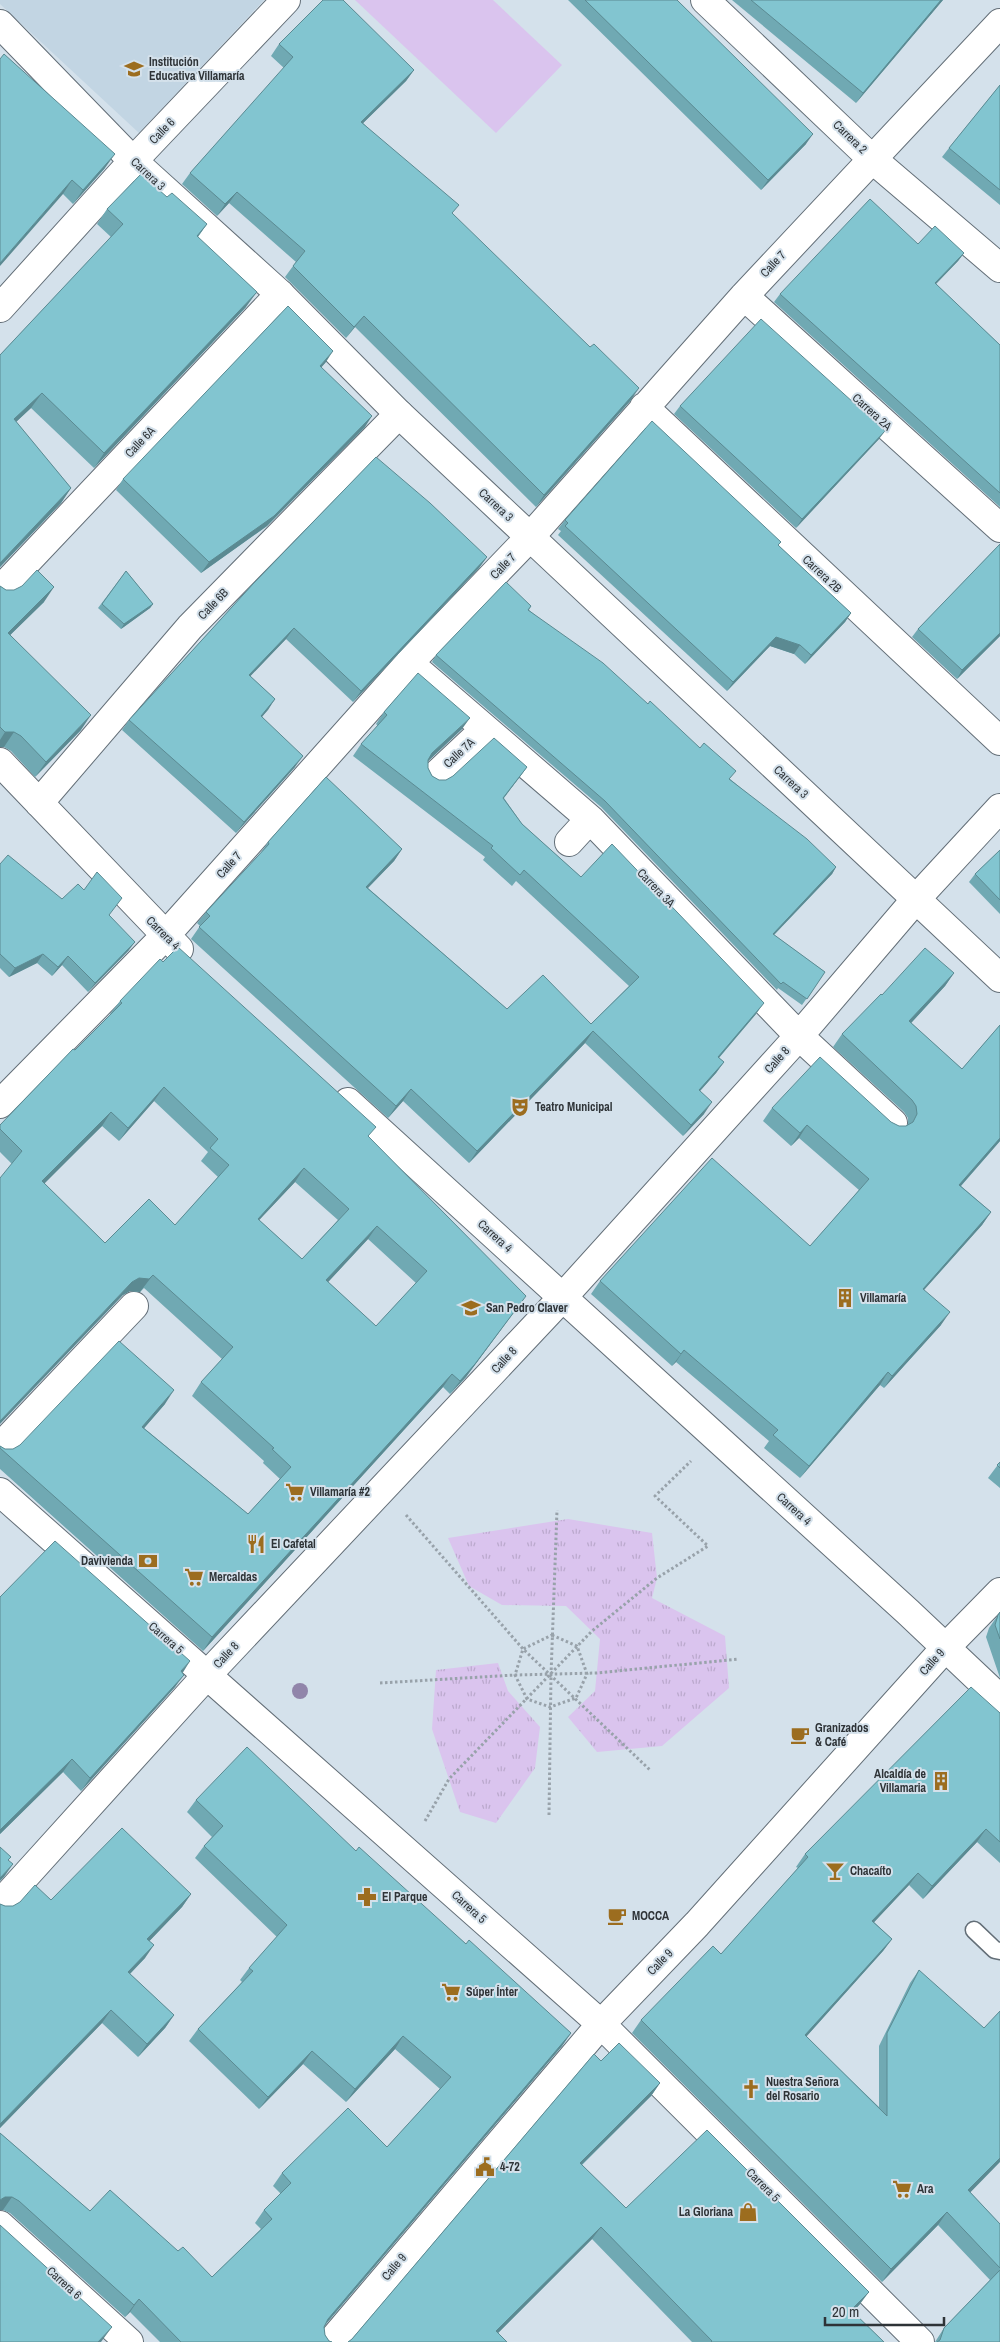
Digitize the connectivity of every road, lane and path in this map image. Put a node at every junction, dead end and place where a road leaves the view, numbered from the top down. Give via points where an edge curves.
1 (286, 0) edge
2 (705, 0) edge
3 (1000, 23) edge
4 (3, 32) edge
5 (871, 158) junction
6 (133, 161) junction
7 (1000, 268) edge
8 (280, 294) junction
9 (744, 296) junction
10 (0, 308) edge
11 (644, 407) junction
12 (399, 414) junction
13 (1000, 528) edge
14 (530, 537) junction
15 (0, 590) edge
16 (409, 663) junction
17 (484, 730) junction
18 (1000, 741) edge
19 (0, 762) edge
20 (435, 776) edge
21 (39, 803) junction
22 (1000, 808) edge
23 (590, 819) junction
24 (569, 842) dead end
25 (916, 899) junction
26 (165, 936) junction
27 (194, 963) edge
28 (1000, 978) edge
29 (799, 1036) junction
30 (327, 1084) edge
31 (0, 1104) edge
32 (893, 1123) edge
33 (562, 1298) junction
34 (134, 1306) edge
35 (715, 1438) junction
36 (0, 1447) edge
37 (382, 1489) junction
38 (0, 1492) edge
39 (557, 1510) dead end
40 (1000, 1592) edge
41 (552, 1635) junction
42 (577, 1646) junction
43 (946, 1647) junction
44 (523, 1649) junction
45 (739, 1659) dead end
46 (587, 1674) junction
47 (207, 1675) junction
48 (515, 1675) junction
49 (551, 1675) junction
50 (380, 1683) dead end
51 (576, 1698) junction
52 (528, 1699) junction
53 (1000, 1700) edge
54 (550, 1707) junction
55 (650, 1770) dead end
56 (549, 1815) dead end
57 (407, 1852) junction
58 (0, 1904) edge
59 (974, 1930) dead end
60 (1000, 1951) edge
61 (601, 2024) junction
62 (0, 2225) edge
63 (128, 2342) edge
64 (331, 2342) edge
65 (920, 2342) edge

1 - 6 street, Calle 6
2 - 5 street, Carrera 2
3 - 5 street, Calle 7
4 - 6 street, Carrera 3
5 - 7 street, Carrera 2
5 - 9 street, Calle 7
6 - 8 street, Carrera 3
6 - 10 street, Calle 6
8 - 12 street, Carrera 3
8 - 15 street, Calle 6A
9 - 11 street, Calle 7
9 - 13 street, Carrera 2A
11 - 14 street, Calle 7
11 - 18 street, Carrera 2B
12 - 14 street, Carrera 3
12 - 21 street, Calle 6B via 190,627
14 - 16 street, Calle 7
14 - 25 street, Carrera 3
16 - 17 street, Carrera 3A
16 - 26 street, Calle 7
17 - 20 street, Calle 7A
17 - 23 street, Carrera 3A
19 - 21 street, Carrera 4
21 - 26 street, Carrera 4
22 - 25 street, Calle 8
23 - 24 street
23 - 29 street, Carrera 3A
25 - 28 street, Carrera 3
25 - 29 street, Calle 8
26 - 27 street, Carrera 4
26 - 31 street, Calle 7
29 - 32 street, Carrera 3A
29 - 33 street, Calle 8
30 - 33 street, Carrera 4
33 - 35 street, Carrera 4
33 - 37 street, Calle 8
34 - 36 street
35 - 42 path via 655,1496 708,1546 658,1578
35 - 43 street, Carrera 4
37 - 44 path via 426,1535
37 - 47 street, Calle 8
38 - 47 street, Carrera 5
39 - 41 path
40 - 43 street, Calle 9
41 - 42 path
41 - 44 path
41 - 49 path
42 - 46 path
42 - 49 path
43 - 53 street, Carrera 4
43 - 61 street, Calle 9 via 697,1924
44 - 48 path
44 - 49 path
45 - 46 path
46 - 49 path
46 - 51 path
47 - 57 street, Carrera 5
47 - 58 street, Calle 8
48 - 49 path
48 - 50 path
48 - 52 path
49 - 51 path
49 - 52 path
49 - 54 path
51 - 54 path
51 - 55 path
52 - 54 path
52 - 57 path via 449,1780
54 - 56 path
57 - 61 street, Carrera 5
59 - 60 lane
61 - 64 street, Calle 9
61 - 65 street, Carrera 5
62 - 63 street, Carrera 6

